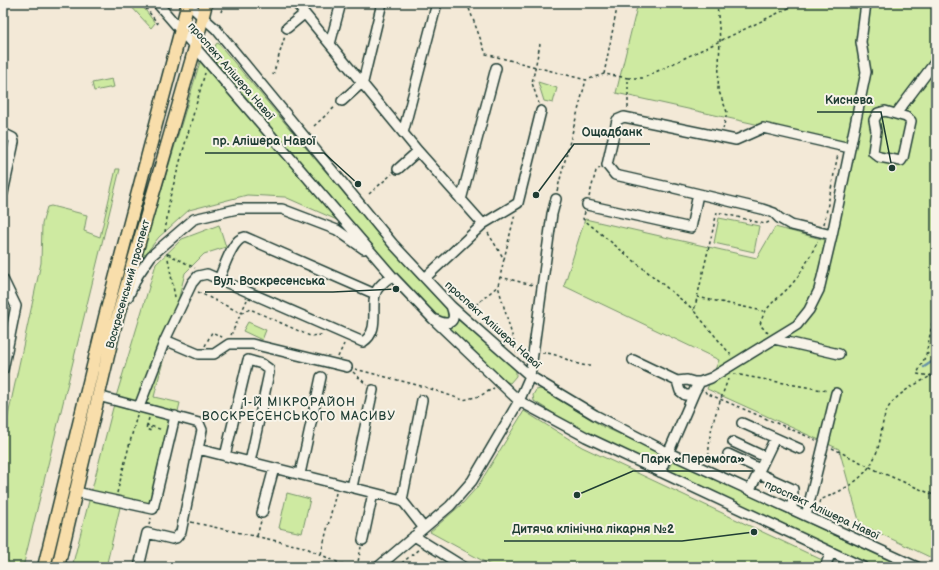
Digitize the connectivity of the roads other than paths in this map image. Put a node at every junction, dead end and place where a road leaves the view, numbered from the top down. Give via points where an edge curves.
1 (157, 3) edge
2 (188, 3) edge
3 (206, 3) edge
4 (296, 3) edge
5 (341, 3) edge
6 (382, 3) edge
7 (437, 3) edge
8 (866, 3) edge
9 (304, 14) junction
10 (203, 15) junction
11 (287, 28) road end
12 (181, 33) junction
13 (330, 44) junction
14 (195, 48) junction
15 (936, 61) edge
16 (496, 68) dead end
17 (363, 82) junction
18 (342, 101) road end
19 (541, 111) road end
20 (896, 114) junction
21 (856, 116) junction
22 (874, 120) junction
23 (3, 133) edge
24 (403, 133) junction
25 (850, 148) junction
26 (418, 151) junction
27 (398, 169) road end
28 (3, 193) edge
29 (698, 194) junction
30 (556, 199) road end
31 (461, 200) junction
32 (587, 205) road end
33 (482, 224) junction
34 (832, 235) junction
35 (376, 258) junction
36 (392, 276) junction
37 (425, 278) junction
38 (3, 279) edge
39 (219, 279) junction
40 (375, 294) junction
41 (451, 306) junction
42 (433, 319) junction
43 (115, 326) junction
44 (774, 339) junction
45 (165, 340) junction
46 (839, 354) dead end
47 (634, 360) dead end
48 (347, 367) road end
49 (3, 370) edge
50 (530, 376) junction
51 (321, 377) dead end
52 (689, 388) junction
53 (373, 390) road end
54 (836, 393) road end
55 (98, 396) junction
56 (422, 400) dead end
57 (519, 401) junction
58 (139, 407) junction
59 (175, 416) junction
60 (742, 423) dead end
61 (774, 438) junction
62 (733, 442) dead end
63 (198, 449) junction
64 (800, 450) dead end
65 (669, 453) junction
66 (728, 454) dead end
67 (225, 456) junction
68 (765, 457) junction
69 (250, 462) junction
70 (274, 468) junction
71 (759, 471) junction
72 (660, 472) junction
73 (300, 474) junction
74 (352, 487) junction
75 (750, 490) junction
76 (76, 492) junction
77 (373, 492) junction
78 (402, 500) junction
79 (792, 510) junction
80 (262, 513) road end
81 (806, 516) junction
82 (423, 527) junction
83 (414, 536) junction
84 (363, 540) road end
85 (831, 552) junction
86 (44, 567) edge
87 (58, 567) edge
88 (139, 567) edge
89 (378, 567) edge
90 (464, 567) edge
91 (824, 567) edge
92 (864, 567) edge
93 (917, 567) edge

1 - 12 street, проспект Алішера Навої
2 - 10 street, проспект Алішера Навої
2 - 12 main road, Воскресенський проспект
3 - 10 main road, Воскресенський проспект
4 - 9 street
5 - 13 street
6 - 17 street
7 - 24 street
8 - 21 street via 861,42 866,72
9 - 11 street
9 - 13 street
10 - 14 main road, Воскресенський проспект
10 - 37 street, проспект Алішера Навої via 393,244
12 - 14 street, проспект Алішера Навої
12 - 86 main road, Воскресенський проспект via 105,316
13 - 17 street
14 - 35 street, проспект Алішера Навої
14 - 43 main road, Воскресенський проспект
15 - 20 street
16 - 31 street
17 - 18 street
17 - 24 street
19 - 33 street via 518,203
20 - 22 street via 881,112 876,114
20 - 22 street via 910,119 912,123 901,161 874,154
21 - 22 street
21 - 25 street
23 - 28 street via 13,138 14,142
24 - 26 street
25 - 29 street via 763,128 736,140 624,117 617,120 607,165 615,175
25 - 34 street
26 - 27 street
26 - 31 street
29 - 32 street via 691,228
29 - 34 street via 762,209 791,224
30 - 50 street
31 - 33 street
33 - 37 street
34 - 44 street via 819,290 809,310 797,325
35 - 36 street, проспект Алішера Навої
35 - 43 street via 337,230 282,209 237,209 194,219 165,249 151,256 138,275
36 - 40 street
36 - 42 street, проспект Алішера Навої
37 - 41 street, проспект Алішера Навої
38 - 49 street via 16,306
39 - 40 street via 234,243 245,238
39 - 40 street via 360,342 366,339 374,323
39 - 45 street via 207,274 195,279
41 - 42 street via 455,314 450,322 442,323
41 - 50 street, проспект Алішера Навої
42 - 57 street, проспект Алішера Навої
43 - 55 main road, Воскресенський проспект
44 - 46 street
44 - 52 street via 712,378
45 - 48 street via 198,354 214,354 229,344 252,344
45 - 58 street
47 - 52 street
50 - 57 street
50 - 65 street, проспект Алішера Навої via 595,415
51 - 73 street
52 - 65 street
53 - 74 street
54 - 81 street
55 - 58 street
55 - 76 main road, Воскресенський проспект
56 - 78 street
57 - 72 street, проспект Алішера Навої via 586,438
57 - 82 street via 472,481 450,506
58 - 59 street
59 - 63 street via 196,421 202,426
59 - 76 street via 153,509
60 - 61 street
61 - 64 street
61 - 68 street
62 - 68 street
63 - 67 street
63 - 88 street via 181,532 176,538 147,533
65 - 72 street
65 - 75 street, проспект Алішера Навої
66 - 71 street
67 - 69 street
67 - 69 street via 248,360 269,369
68 - 71 street
69 - 70 street
70 - 73 street
70 - 80 street
71 - 75 street
71 - 79 street via 793,490
72 - 85 street, проспект Алішера Навої
73 - 74 street
74 - 77 street
75 - 79 street, проспект Алішера Навої
76 - 87 main road, Воскресенський проспект
77 - 78 street
77 - 84 street
78 - 82 street
79 - 81 street, проспект Алішера Навої
81 - 93 street, проспект Алішера Навої
82 - 83 street
83 - 89 street
83 - 90 street
85 - 91 street
85 - 92 street, проспект Алішера Навої

